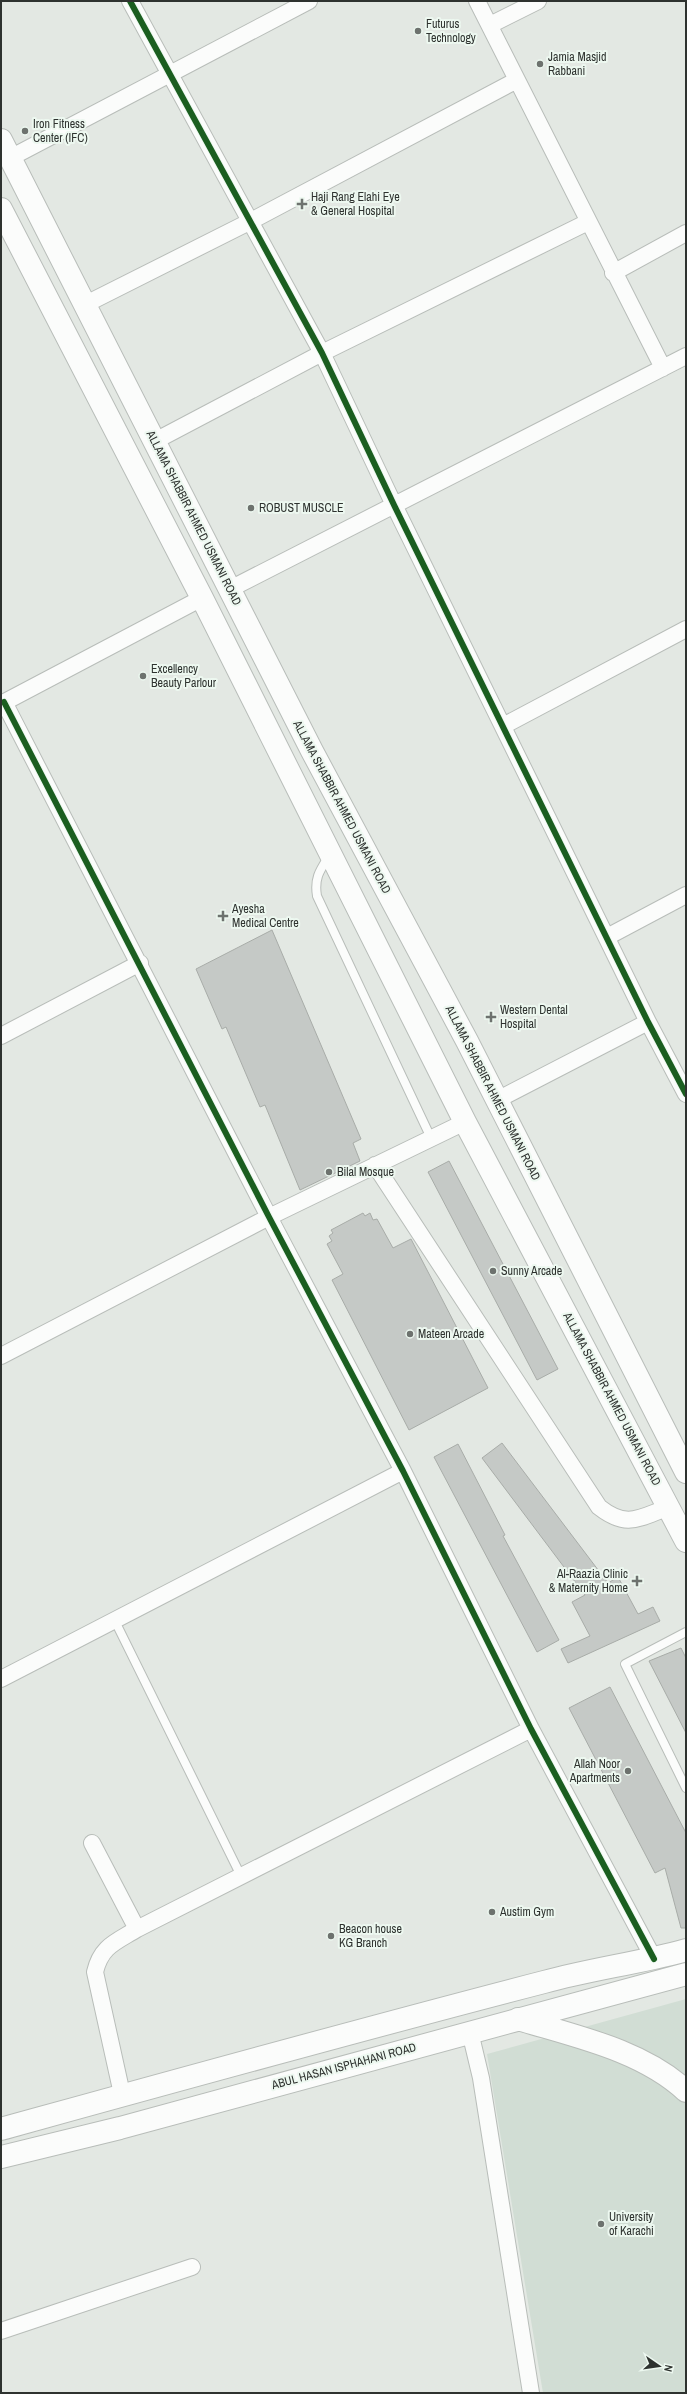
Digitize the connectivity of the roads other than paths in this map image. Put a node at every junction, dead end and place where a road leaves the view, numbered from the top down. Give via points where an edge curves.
1 (130, 1) edge
2 (309, 1) edge
3 (477, 1) edge
4 (538, 1) edge
5 (490, 25) junction
6 (169, 74) junction
7 (516, 80) junction
8 (5, 149) edge
9 (1, 210) edge
10 (251, 221) junction
11 (588, 222) junction
12 (686, 233) edge
13 (613, 272) junction
14 (84, 305) junction
15 (322, 353) junction
16 (686, 356) edge
17 (662, 368) junction
18 (155, 441) junction
19 (394, 505) junction
20 (230, 589) junction
21 (202, 598) junction
22 (686, 629) edge
23 (3, 703) edge
24 (503, 726) junction
25 (331, 854) junction
26 (686, 895) edge
27 (607, 937) junction
28 (140, 962) junction
29 (648, 1022) junction
30 (1, 1036) edge
31 (686, 1094) edge
32 (497, 1100) junction
33 (465, 1122) junction
34 (431, 1138) junction
35 (375, 1165) junction
36 (269, 1217) junction
37 (1, 1356) edge
38 (685, 1467) edge
39 (403, 1471) junction
40 (669, 1507) junction
41 (686, 1541) edge
42 (114, 1619) junction
43 (686, 1632) edge
44 (1, 1679) edge
45 (530, 1729) junction
46 (686, 1788) edge
47 (92, 1843) dead end
48 (241, 1876) junction
49 (137, 1929) junction
50 (686, 1950) edge
51 (654, 1959) junction
52 (686, 1974) edge
53 (518, 2019) junction
54 (470, 2032) junction
55 (686, 2091) edge
56 (122, 2094) junction
57 (1, 2128) edge
58 (1, 2158) edge
59 (192, 2267) dead end
60 (1, 2331) edge
61 (531, 2393) edge

1 - 6 street
2 - 6 street
3 - 5 street
4 - 5 street
5 - 7 street
6 - 8 street
6 - 10 street
7 - 10 street
7 - 11 street
8 - 14 main road, ALLAMA SHABBIR AHMED USMANI ROAD
9 - 21 main road, ALLAMA SHABBIR AHMED USMANI ROAD
10 - 14 street
10 - 15 street
11 - 13 street
11 - 15 street
12 - 13 street
13 - 17 street
14 - 18 main road, ALLAMA SHABBIR AHMED USMANI ROAD
15 - 18 street
15 - 19 street
16 - 17 street
17 - 19 street
18 - 20 main road, ALLAMA SHABBIR AHMED USMANI ROAD
19 - 20 street
19 - 24 street
20 - 32 main road, ALLAMA SHABBIR AHMED USMANI ROAD via 312,751
21 - 23 street
21 - 25 main road, ALLAMA SHABBIR AHMED USMANI ROAD
22 - 24 street
23 - 28 street
24 - 27 street
25 - 33 main road, ALLAMA SHABBIR AHMED USMANI ROAD
25 - 34 lane via 318,873 315,884 317,896
26 - 27 street
27 - 29 street
28 - 30 street
28 - 36 street
29 - 31 street
29 - 32 street
32 - 38 main road, ALLAMA SHABBIR AHMED USMANI ROAD
33 - 34 street
33 - 40 main road, ALLAMA SHABBIR AHMED USMANI ROAD
34 - 35 street
35 - 36 street
35 - 40 street via 599,1507 613,1518 632,1521
36 - 37 street
36 - 39 street
39 - 42 street
39 - 45 street
40 - 41 main road, ALLAMA SHABBIR AHMED USMANI ROAD
42 - 44 street
42 - 48 lane
43 - 46 lane via 625,1664
45 - 48 street
45 - 51 street
47 - 49 street
48 - 49 street
49 - 56 street via 105,1949 98,1959 95,1972
50 - 51 main road
51 - 56 main road via 554,1979
52 - 53 main road, ABUL HASAN ISPHAHANI ROAD
53 - 54 main road, ABUL HASAN ISPHAHANI ROAD
53 - 55 main road via 626,2054 674,2080
54 - 58 main road, ABUL HASAN ISPHAHANI ROAD
54 - 61 street via 481,2078
56 - 57 main road
59 - 60 street

